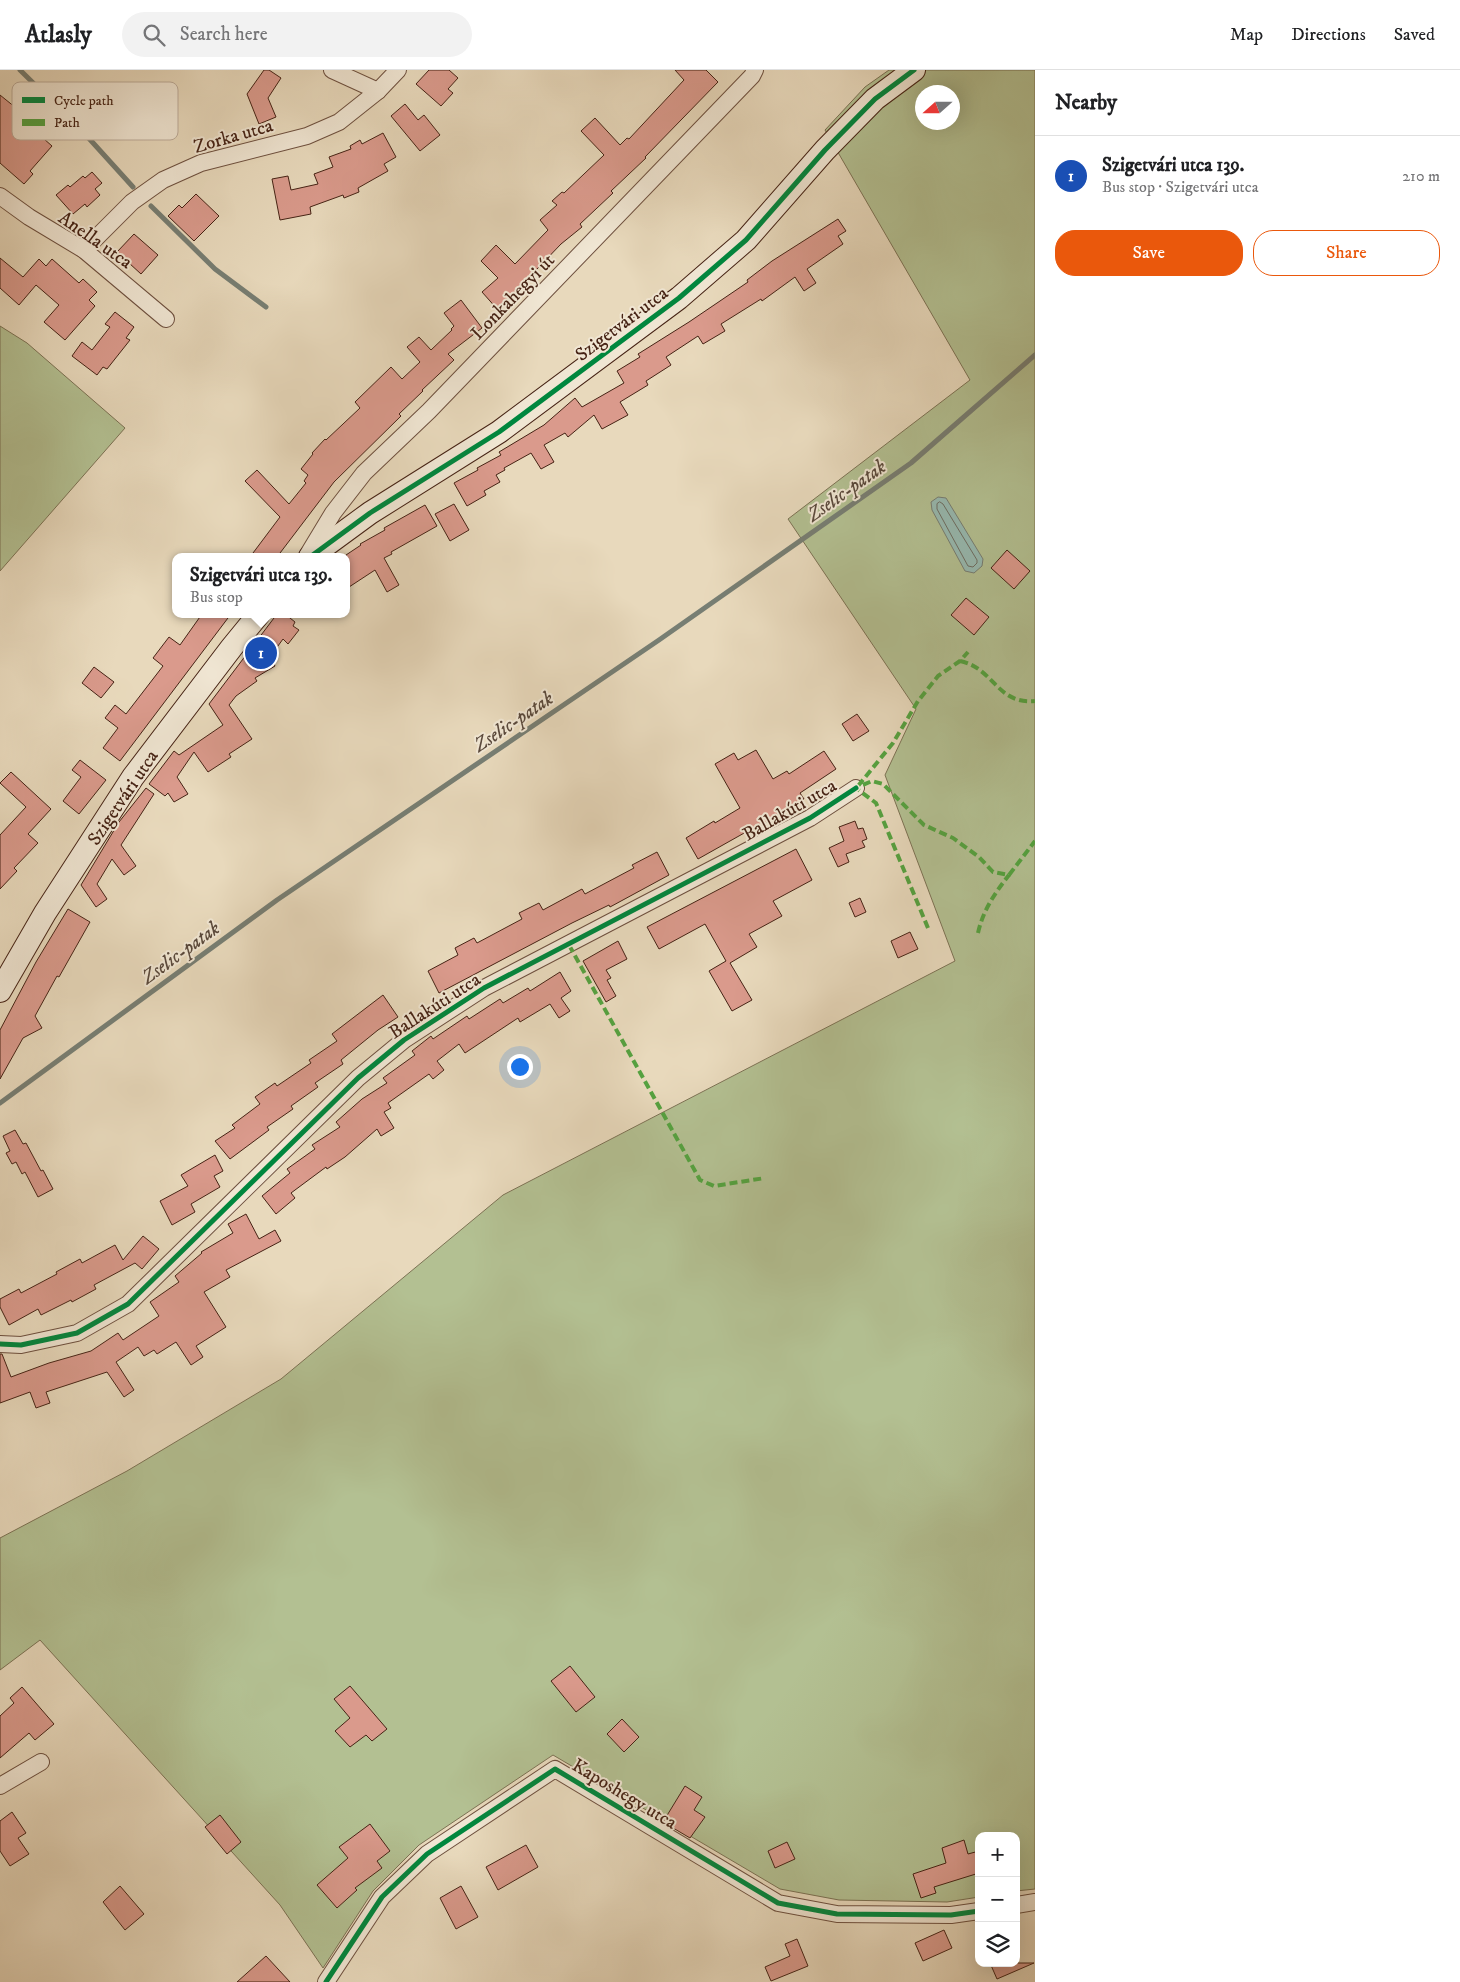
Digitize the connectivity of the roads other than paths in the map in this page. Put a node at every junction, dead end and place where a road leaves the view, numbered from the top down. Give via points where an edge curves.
1 (332, 70) edge
2 (398, 70) edge
3 (756, 70) edge
4 (914, 70) edge
5 (378, 91) junction
6 (0, 196) edge
7 (84, 250) junction
8 (166, 319) dead end
9 (310, 553) edge
10 (314, 553) edge
11 (256, 618) edge
12 (856, 788) dead end
13 (0, 991) edge
14 (0, 1344) edge
15 (41, 1762) dead end
16 (0, 1786) edge
17 (1035, 1902) edge
18 (1020, 1904) edge
19 (975, 1912) edge
20 (326, 1982) edge

1 - 5 street
2 - 5 street, Zorka utca
3 - 9 street, Lonkahegyi út via 429,411 364,473 333,513
4 - 10 street, Szigetvári utca via 875,99 746,240 679,298 499,432 370,513
5 - 7 street, Zorka utca via 339,122 307,136 201,163 163,180 132,202
6 - 7 street, Anella utca
7 - 8 street, Anella utca
11 - 13 street, Szigetvári utca via 133,777 45,912
12 - 14 street, Ballakúti utca via 810,818 484,988 404,1040 358,1078 128,1304 77,1333 22,1345
15 - 16 street
17 - 18 street
19 - 20 street, Kaposhegy utca via 951,1915 838,1914 778,1903 554,1769 427,1854 382,1897

